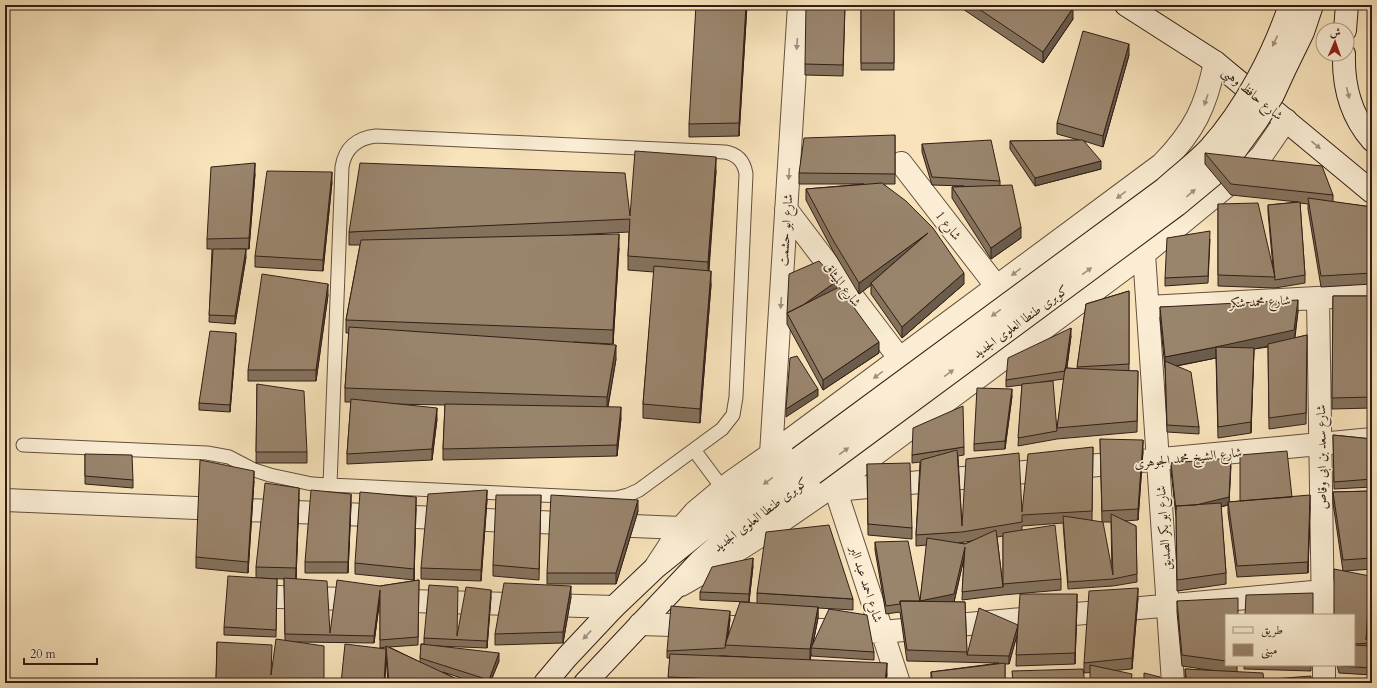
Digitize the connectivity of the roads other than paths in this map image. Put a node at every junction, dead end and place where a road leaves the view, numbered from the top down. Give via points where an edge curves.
1 (799, 5) edge
2 (1126, 5) edge
3 (1290, 5) edge
4 (1312, 5) edge
5 (1347, 5) edge
6 (1346, 22) edge
7 (1215, 62) junction
8 (1345, 62) edge
9 (1286, 120) junction
10 (1372, 140) edge
11 (901, 163) dead end
12 (1372, 192) edge
13 (786, 209) junction
14 (1144, 254) junction
15 (997, 287) junction
16 (1372, 296) edge
17 (1318, 298) junction
18 (1148, 307) junction
19 (900, 359) junction
20 (1372, 438) edge
21 (1320, 444) junction
22 (23, 445) dead end
23 (694, 450) junction
24 (771, 454) junction
25 (1158, 459) junction
26 (330, 485) junction
27 (835, 488) junction
28 (723, 489) junction
29 (5, 500) edge
30 (681, 528) junction
31 (655, 568) junction
32 (673, 589) junction
33 (1323, 591) junction
34 (1372, 594) edge
35 (235, 596) edge
36 (356, 599) junction
37 (1168, 606) junction
38 (614, 607) junction
39 (1323, 614) edge
40 (356, 622) edge
41 (640, 624) junction
42 (882, 632) junction
43 (1324, 666) edge
44 (594, 679) edge
45 (545, 683) edge
46 (899, 683) edge
47 (1173, 683) edge
48 (1324, 683) edge

1 -> 13 street, شارع ابو حشمت
2 - 7 street, شارع حافظ وهبى
3 -> 31 street, كوبرى طنطا العلوى الجديد, bridge via 1267,59 1241,106 1209,149 1164,189 716,519
32 -> 4 street, كوبرى طنطا العلوى الجديد, bridge via 730,535 1177,205 1224,166 1273,94 1303,32
5 - 6 street
7 - 9 street, شارع حافظ وهبى
7 -> 15 street via 1203,107 1179,147 1162,164
8 -> 10 street via 1351,105
9 -> 12 street, شارع حافظ وهبى
9 - 14 street via 1262,155 1250,167
11 - 15 street, شارع 1
13 - 19 street, شارع الميثاق
13 -> 24 street, شارع ابو حشمت
14 - 18 street, شارع ابو بكر الصديق
14 - 27 street
15 - 19 street
16 - 17 street, شارع محمد شكر
17 - 18 street, شارع محمد شكر
17 - 21 street, شارع سعد بن ابى وقاص
18 - 25 street, شارع ابو بكر الصديق
19 -> 24 street
20 - 21 street, شارع الشيخ محمد الجوهرى
21 - 25 street, شارع الشيخ محمد الجوهرى
21 - 33 street, شارع سعد بن ابى وقاص
22 - 26 lane via 212,454 229,457 270,475 305,483
23 - 26 lane via 639,490 616,498
23 - 26 lane via 722,429 733,415 735,406 746,174 742,160 725,152 376,136 358,140 351,146 342,167
23 - 28 lane
24 - 28 street
25 - 27 street, شارع الشيخ محمد الجوهرى
25 - 37 street, شارع ابو بكر الصديق
27 - 32 street
27 - 42 street, شارع احمد عبد البر
28 - 30 street via 694,512
29 - 30 street
30 - 31 street
31 - 38 street
32 - 41 street, كوبرى طنطا العلوى الجديد
33 - 34 street
33 - 37 street
33 - 39 street, شارع سعد بن ابى وقاص
35 - 36 street
36 - 38 street
36 - 40 street
37 - 42 street
37 - 47 street, شارع ابو بكر الصديق
38 -> 45 street
41 - 42 street
41 - 44 street, كوبرى طنطا العلوى الجديد
42 - 46 street, شارع احمد عبد البر
43 - 48 street

